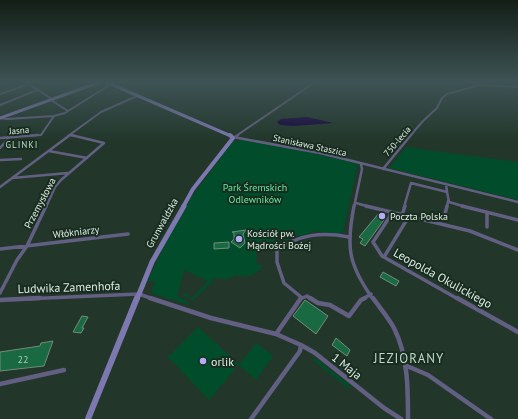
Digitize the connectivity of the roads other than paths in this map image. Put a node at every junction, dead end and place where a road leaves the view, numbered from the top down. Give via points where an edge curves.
1 (47, 102) edge
2 (53, 102) edge
3 (83, 102) edge
4 (125, 102) edge
5 (150, 102) edge
6 (286, 102) edge
7 (441, 102) edge
8 (68, 111) junction
9 (54, 116) junction
10 (0, 118) edge
11 (70, 136) junction
12 (233, 137) junction
13 (0, 138) edge
14 (10, 138) junction
15 (0, 148) edge
16 (49, 151) junction
17 (87, 158) junction
18 (21, 159) dead end
19 (0, 160) edge
20 (361, 164) junction
21 (383, 169) junction
22 (68, 173) junction
23 (12, 178) junction
24 (446, 184) junction
25 (0, 187) edge
26 (446, 192) junction
27 (448, 201) junction
28 (518, 202) edge
29 (356, 203) junction
30 (391, 212) junction
31 (487, 212) junction
32 (444, 214) dead end
33 (402, 215) junction
34 (407, 216) junction
35 (518, 220) edge
36 (487, 227) dead end
37 (128, 234) dead end
38 (349, 237) junction
39 (27, 246) junction
40 (0, 249) edge
41 (518, 250) edge
42 (384, 257) junction
43 (2, 286) edge
44 (0, 293) edge
45 (139, 294) junction
46 (371, 294) junction
47 (301, 297) junction
48 (0, 300) edge
49 (518, 332) edge
50 (276, 334) junction
51 (301, 345) junction
52 (407, 366) junction
53 (64, 370) dead end
54 (0, 384) edge
55 (88, 419) edge
56 (251, 419) edge
57 (401, 419) edge
58 (408, 419) edge
59 (491, 419) edge

1 - 10 main road
2 - 8 street
3 - 8 street
4 - 11 street via 106,110
5 - 12 main road, Stanisława Staszica
6 - 12 street, Grunwaldzka
7 - 21 street, 750-lecia
8 - 9 street
9 - 10 street
9 - 14 street, Jasna via 41,135
11 - 16 street
11 - 17 street, Przemysłowa via 104,142
12 - 20 street, Stanisława Staszica via 310,151
12 - 45 main road, Grunwaldzka via 178,214 152,262
13 - 14 street, Jasna
14 - 15 street
16 - 17 street
16 - 23 street
17 - 22 street, Przemysłowa
18 - 19 street
20 - 21 street, Stanisława Staszica
20 - 29 street
21 - 24 street, Stanisława Staszica
22 - 23 street
22 - 39 street, Przemysłowa via 55,188
23 - 25 street
24 - 26 street
24 - 28 street, Stanisława Staszica
26 - 27 street
26 - 33 street via 411,183
27 - 31 street
27 - 32 street
29 - 30 street
29 - 38 street
30 - 33 street
30 - 42 street, Leopolda Okulickiego via 372,242
31 - 35 street
31 - 36 street
33 - 34 street
34 - 41 street via 482,235
34 - 42 street
37 - 39 street, Włókniarzy
38 - 46 street via 353,264
38 - 47 street via 315,233 277,250 280,280
39 - 40 street, Włókniarzy
39 - 43 street, Przemysłowa
42 - 49 street, Leopolda Okulickiego
43 - 44 street, Przemysłowa
45 - 48 street, Ludwika Zamenhofa
45 - 50 street, 1 Maja via 211,318
45 - 55 main road, Grunwaldzka
46 - 47 street via 361,300 348,316 330,305 318,303 307,296
46 - 52 street via 396,334
47 - 50 street
50 - 51 street, 1 Maja
51 - 56 street via 300,351
51 - 57 street, 1 Maja
52 - 58 street
52 - 59 street via 428,375
53 - 54 street

